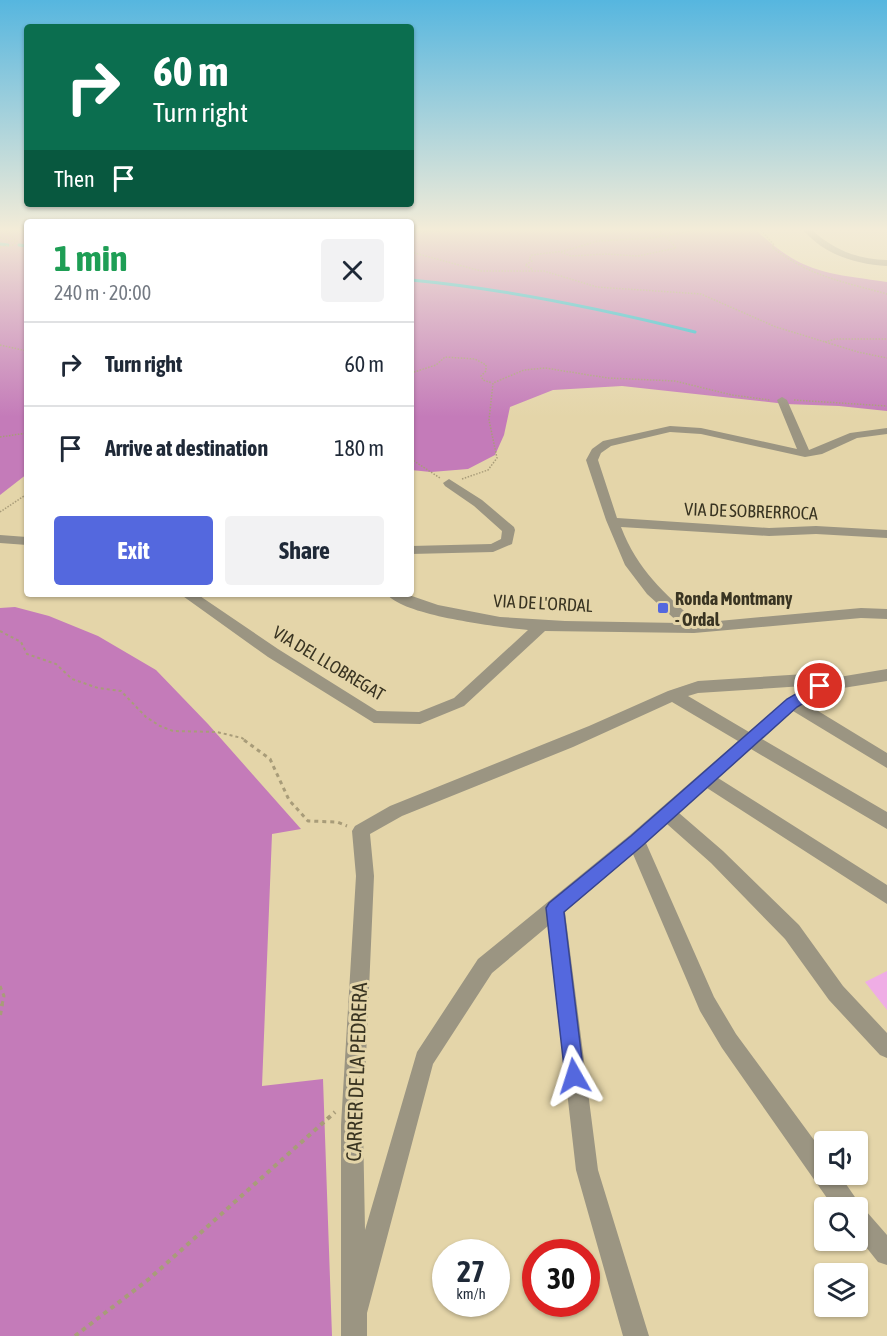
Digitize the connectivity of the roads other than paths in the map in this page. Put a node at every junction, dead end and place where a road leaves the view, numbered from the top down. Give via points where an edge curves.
1 (782, 400) road end
2 (887, 431) edge
3 (804, 453) junction
4 (449, 483) road end
5 (614, 522) junction
6 (887, 534) edge
7 (0, 539) edge
8 (24, 541) edge
9 (414, 550) edge
10 (191, 597) edge
11 (399, 597) edge
12 (887, 614) edge
13 (542, 625) junction
14 (694, 628) junction
15 (887, 675) edge
16 (820, 686) junction
17 (673, 695) junction
18 (792, 703) junction
19 (750, 739) junction
20 (887, 761) edge
21 (706, 778) junction
22 (667, 813) junction
23 (887, 821) edge
24 (636, 841) junction
25 (887, 895) edge
26 (555, 908) junction
27 (887, 1048) edge
28 (841, 1197) edge
29 (868, 1231) edge
30 (887, 1253) edge
31 (354, 1312) junction
32 (354, 1336) edge
33 (636, 1336) edge

1 - 3 street
2 - 3 street via 854,435 818,452
3 - 5 street via 683,429 614,440 596,451 592,460
4 - 9 street via 509,530 507,541 493,548
5 - 6 street, VIA DE SOBRERROCA via 747,531
5 - 14 street via 638,574
7 - 8 street
10 - 13 street, VIA DEL LLOBREGAT via 374,717 420,718 459,702
11 - 13 street, VIA DE L'ORDAL via 465,617
12 - 14 street, VIA DE L'ORDAL
13 - 14 street, VIA DE L'ORDAL
15 - 16 street
16 - 17 street via 805,680 698,687
16 - 18 street
17 - 19 street
17 - 31 street, CARRER DE LA PEDRERA via 619,722 421,802 361,831 365,876 353,1096
18 - 19 street
18 - 20 street
19 - 21 street
19 - 23 street
21 - 22 street
21 - 25 street
22 - 24 street
22 - 27 street via 792,932 836,993
24 - 26 street
24 - 28 street via 707,1004 729,1041
26 - 31 street via 485,966 424,1059
26 - 33 street via 587,1170
29 - 30 street
31 - 32 street, CARRER DE LA PEDRERA

